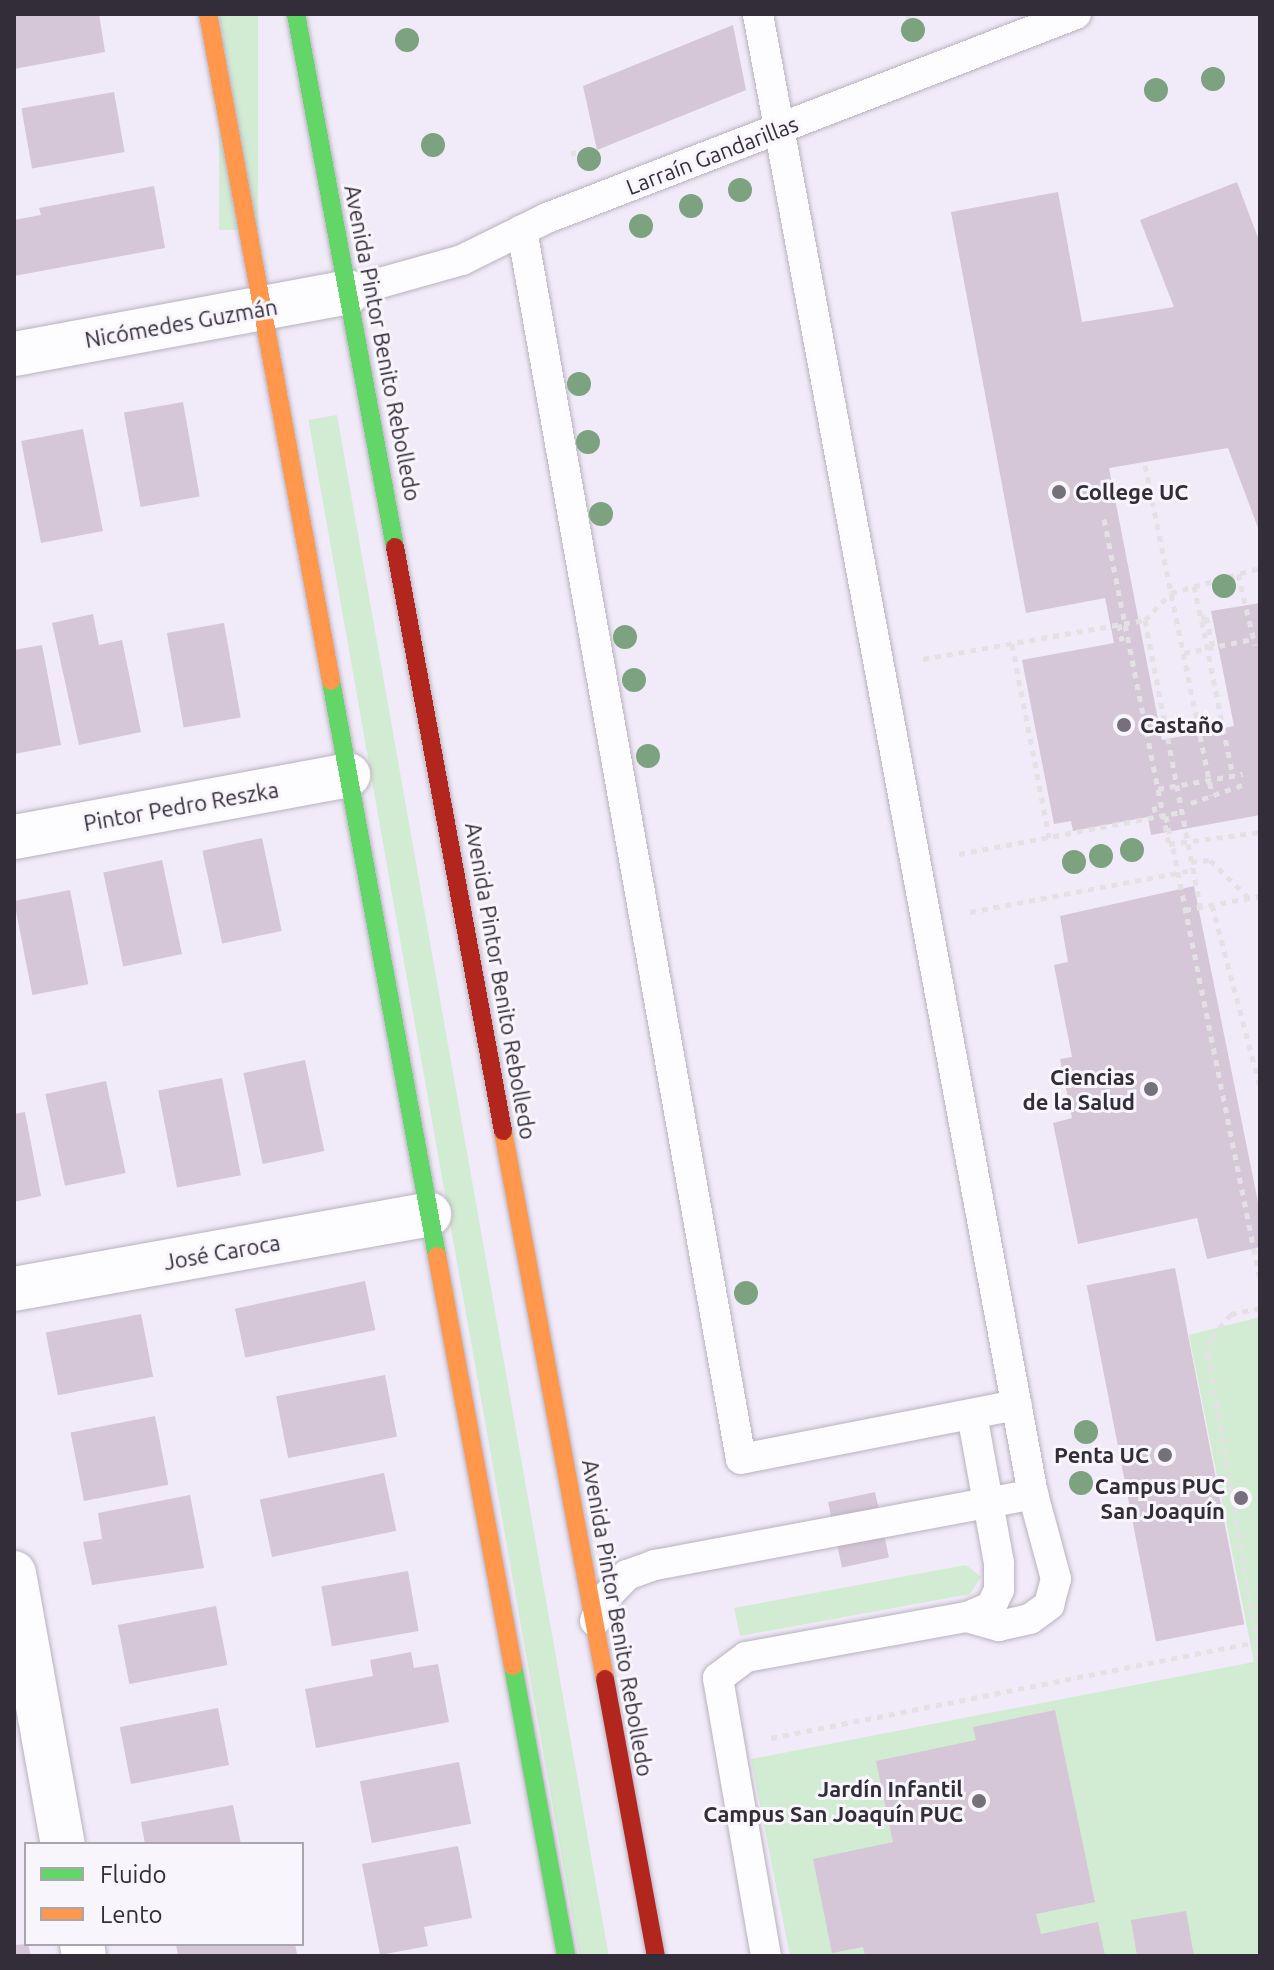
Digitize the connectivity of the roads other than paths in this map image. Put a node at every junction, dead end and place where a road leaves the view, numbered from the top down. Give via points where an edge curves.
1 (208, 14) edge
2 (296, 14) edge
3 (758, 14) edge
4 (1076, 14) edge
5 (778, 130) junction
6 (522, 230) junction
7 (348, 292) junction
8 (262, 308) junction
9 (14, 354) edge
10 (348, 775) junction
11 (14, 837) edge
12 (429, 1214) junction
13 (14, 1289) edge
14 (1017, 1405) junction
15 (972, 1414) junction
16 (1033, 1494) junction
17 (990, 1503) junction
18 (14, 1573) edge
19 (967, 1617) junction
20 (595, 1621) junction
21 (63, 1842) edge
22 (566, 1956) edge
23 (656, 1956) edge
24 (766, 1956) edge

1 - 8 street
2 - 7 street, Avenida Pintor Benito Rebolledo
3 - 5 lane
4 - 5 lane, Larraín Gandarillas
5 - 6 lane, Larraín Gandarillas
5 - 14 lane
6 - 7 lane, Larraín Gandarillas via 462,260
6 - 15 lane via 741,1459
7 - 8 street, Nicómedes Guzmán
7 - 20 street, Avenida Pintor Benito Rebolledo
8 - 9 street, Nicómedes Guzmán
8 - 10 street
10 - 11 street, Pintor Pedro Reszka
10 - 12 street
12 - 13 street, José Caroca
12 - 22 street
14 - 15 lane
14 - 16 lane
15 - 17 lane
16 - 17 lane
16 - 19 lane via 1056,1579 1049,1605 1030,1619 999,1626
17 - 19 lane via 999,1590 991,1607
17 - 20 lane via 655,1565 627,1575 603,1600
18 - 21 street
19 - 24 lane via 746,1657 718,1678
20 - 23 street, Avenida Pintor Benito Rebolledo

